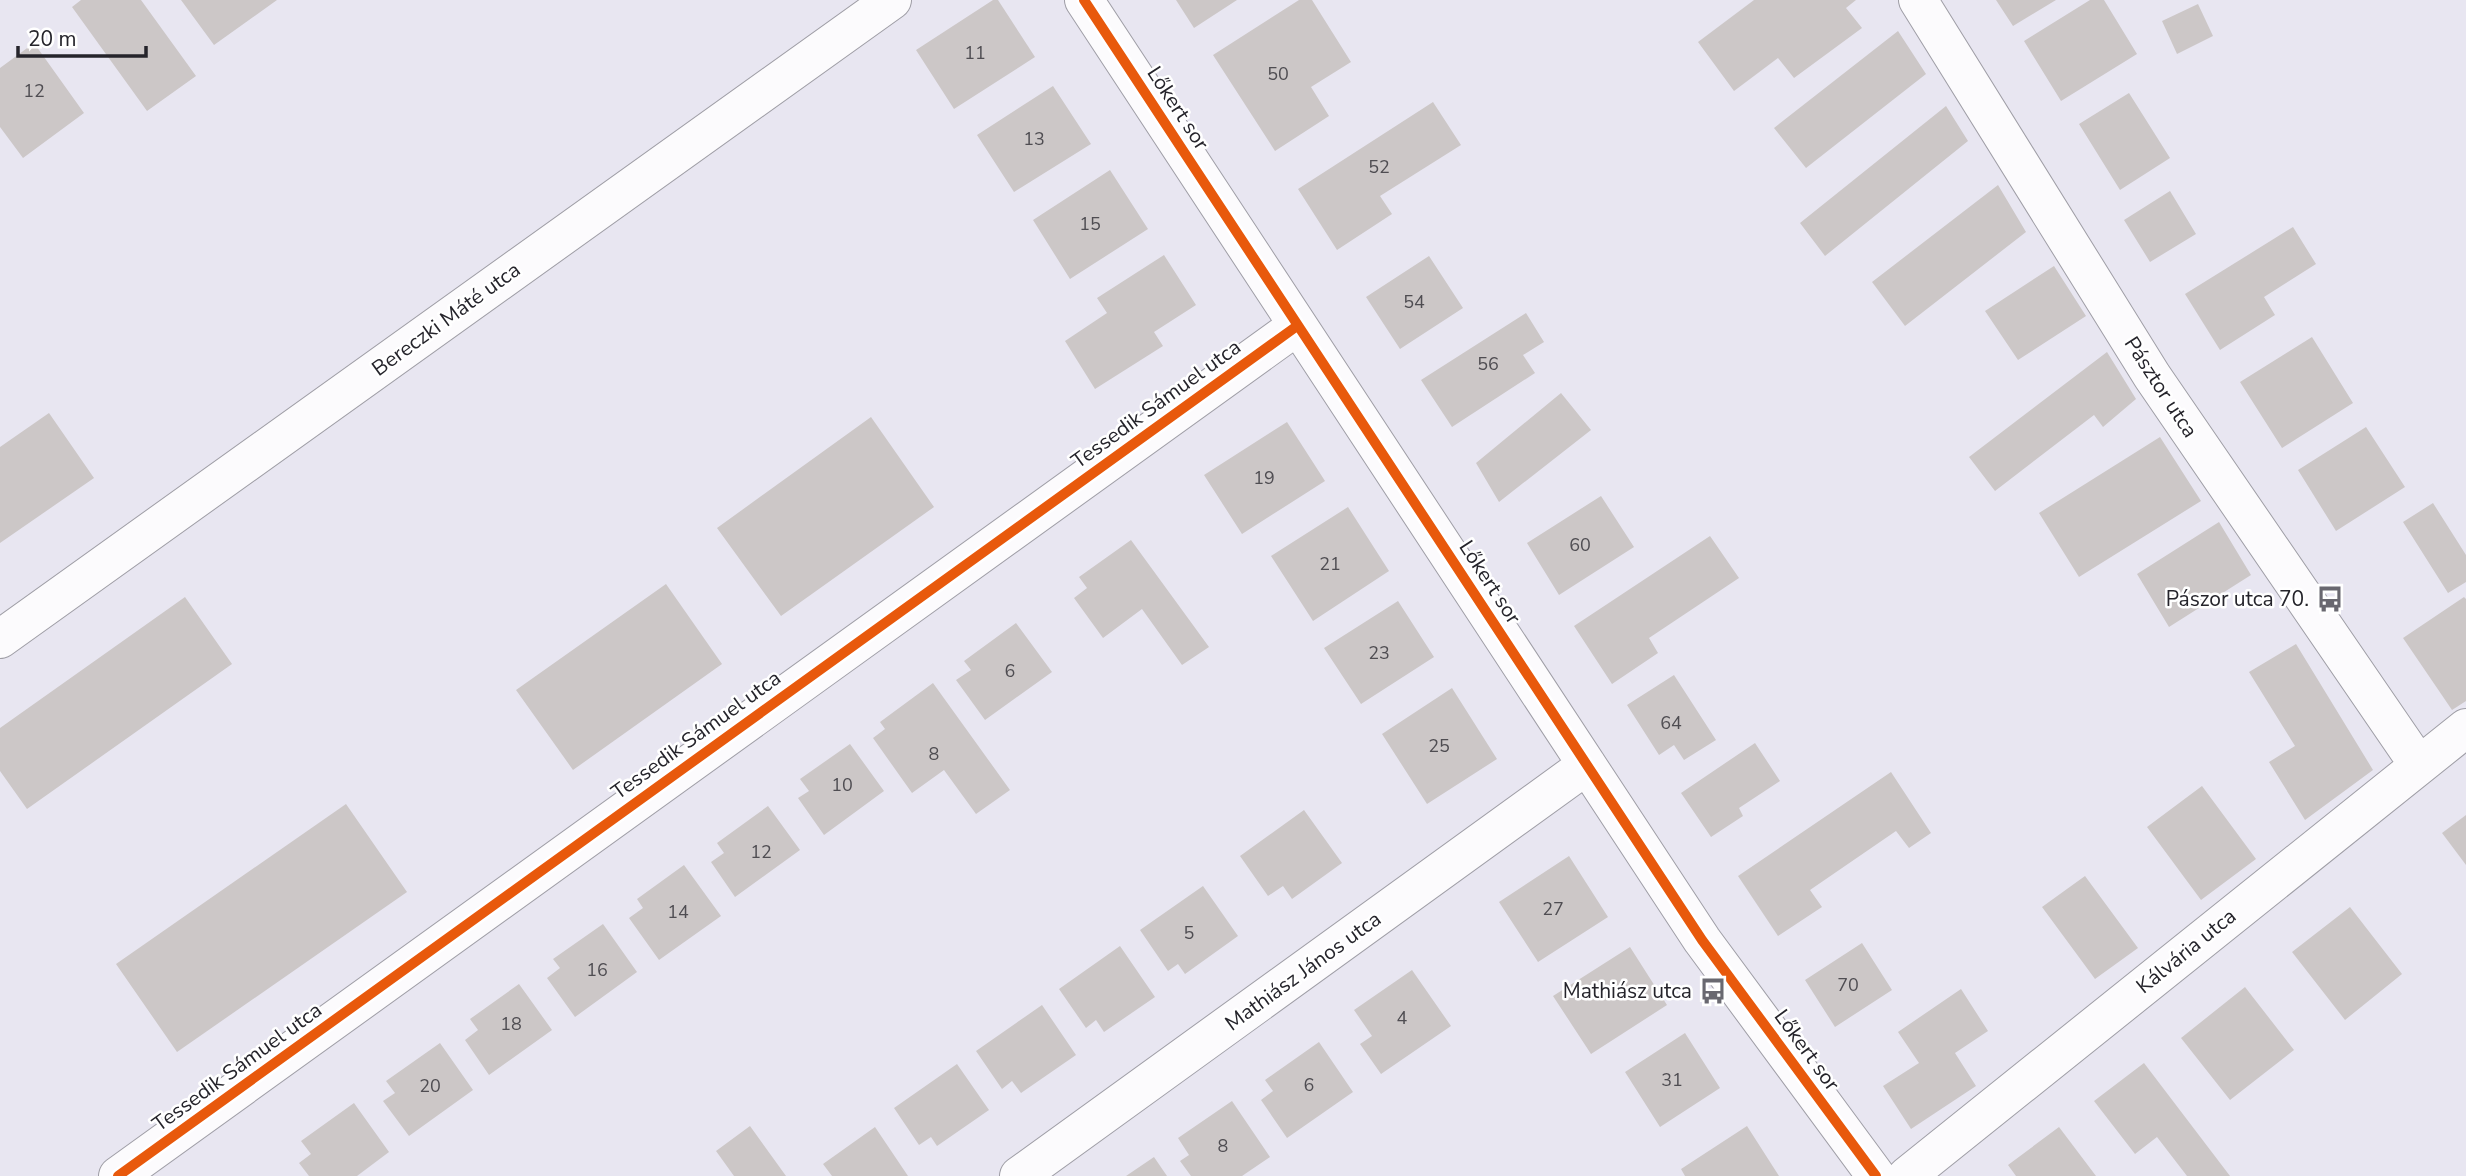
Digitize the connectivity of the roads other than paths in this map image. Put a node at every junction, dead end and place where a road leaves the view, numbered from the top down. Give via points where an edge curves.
1 (892, 0) edge
2 (1084, 0) edge
3 (1918, 0) edge
4 (1297, 326) junction
5 (0, 639) edge
6 (2466, 728) edge
7 (2418, 764) junction
8 (1587, 765) junction
9 (118, 1176) edge
10 (1019, 1176) edge
11 (1876, 1176) edge
12 (1907, 1176) edge

1 - 5 street, Bereczki Máté utca
2 - 4 street, Lőkert sor
3 - 7 street, Pásztor utca via 2152,376
4 - 8 street, Lőkert sor
4 - 9 street, Tessedik Sámuel utca
6 - 7 street, Kálvária utca
7 - 12 street, Kálvária utca
8 - 10 street, Mathiász János utca
8 - 11 street, Lőkert sor via 1702,940

